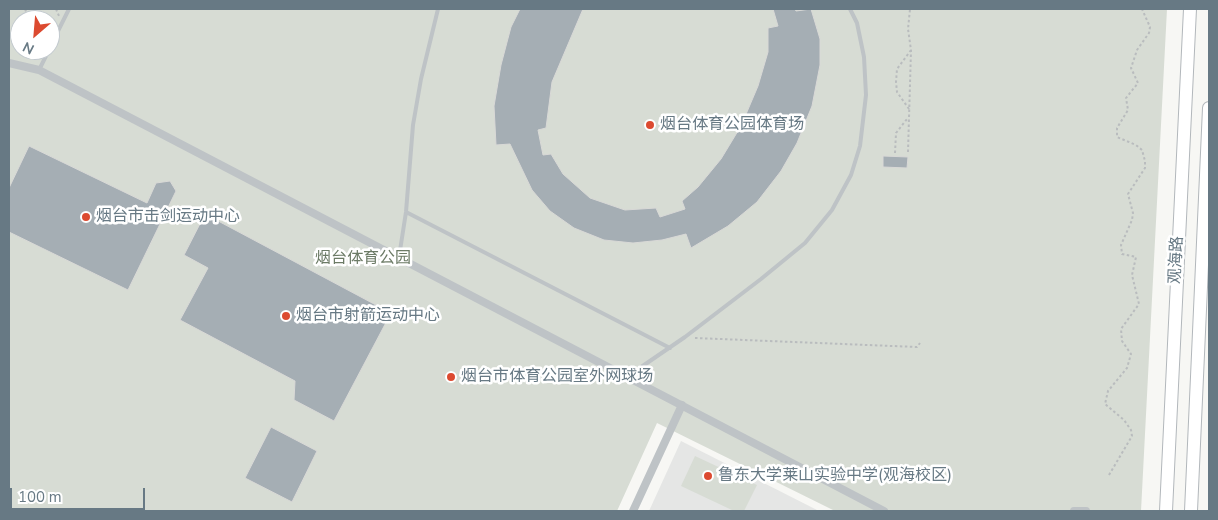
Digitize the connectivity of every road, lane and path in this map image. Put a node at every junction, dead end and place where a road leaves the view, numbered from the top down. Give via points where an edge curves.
1 (69, 9) edge
2 (438, 9) edge
3 (850, 9) edge
4 (910, 9) edge
5 (1142, 9) edge
6 (1190, 9) edge
7 (60, 27) edge
8 (911, 50) junction
9 (44, 60) edge
10 (9, 63) edge
11 (39, 70) junction
12 (1209, 108) edge
13 (910, 110) junction
14 (907, 119) junction
15 (908, 152) dead end
16 (895, 153) dead end
17 (406, 212) junction
18 (399, 256) junction
19 (685, 337) junction
20 (920, 343) dead end
21 (670, 348) junction
22 (628, 376) junction
23 (682, 405) junction
24 (1109, 475) dead end
25 (633, 511) edge
26 (884, 511) edge
27 (1074, 511) edge
28 (1086, 511) edge
29 (1166, 511) edge
30 (1191, 511) edge

1 - 7 lane
2 - 17 lane via 419,88
3 - 19 lane via 864,58 866,95 860,146 850,175 832,210 805,243
4 - 8 path
5 - 24 path via 1150,27 1149,33 1137,50 1131,68 1138,83 1126,98 1128,110 1117,128 1117,137 1142,150 1145,161 1145,168 1128,194 1133,213 1121,245 1122,254 1136,257 1132,274 1139,304 1121,329 1122,341 1131,354 1127,368 1108,391 1105,404 1124,420 1132,436
6 - 29 main road, 观海路
8 - 13 path
8 - 13 path via 897,69 896,82 898,92
9 - 11 lane
10 - 11 street
11 - 18 street
12 - 30 main road, 观海路
13 - 14 path
14 - 15 path
14 - 16 path via 896,134
17 - 18 lane
17 - 21 lane
18 - 22 street
19 - 20 path via 917,347
19 - 21 lane
21 - 22 lane
22 - 23 street
23 - 25 street
23 - 26 street
27 - 28 street

